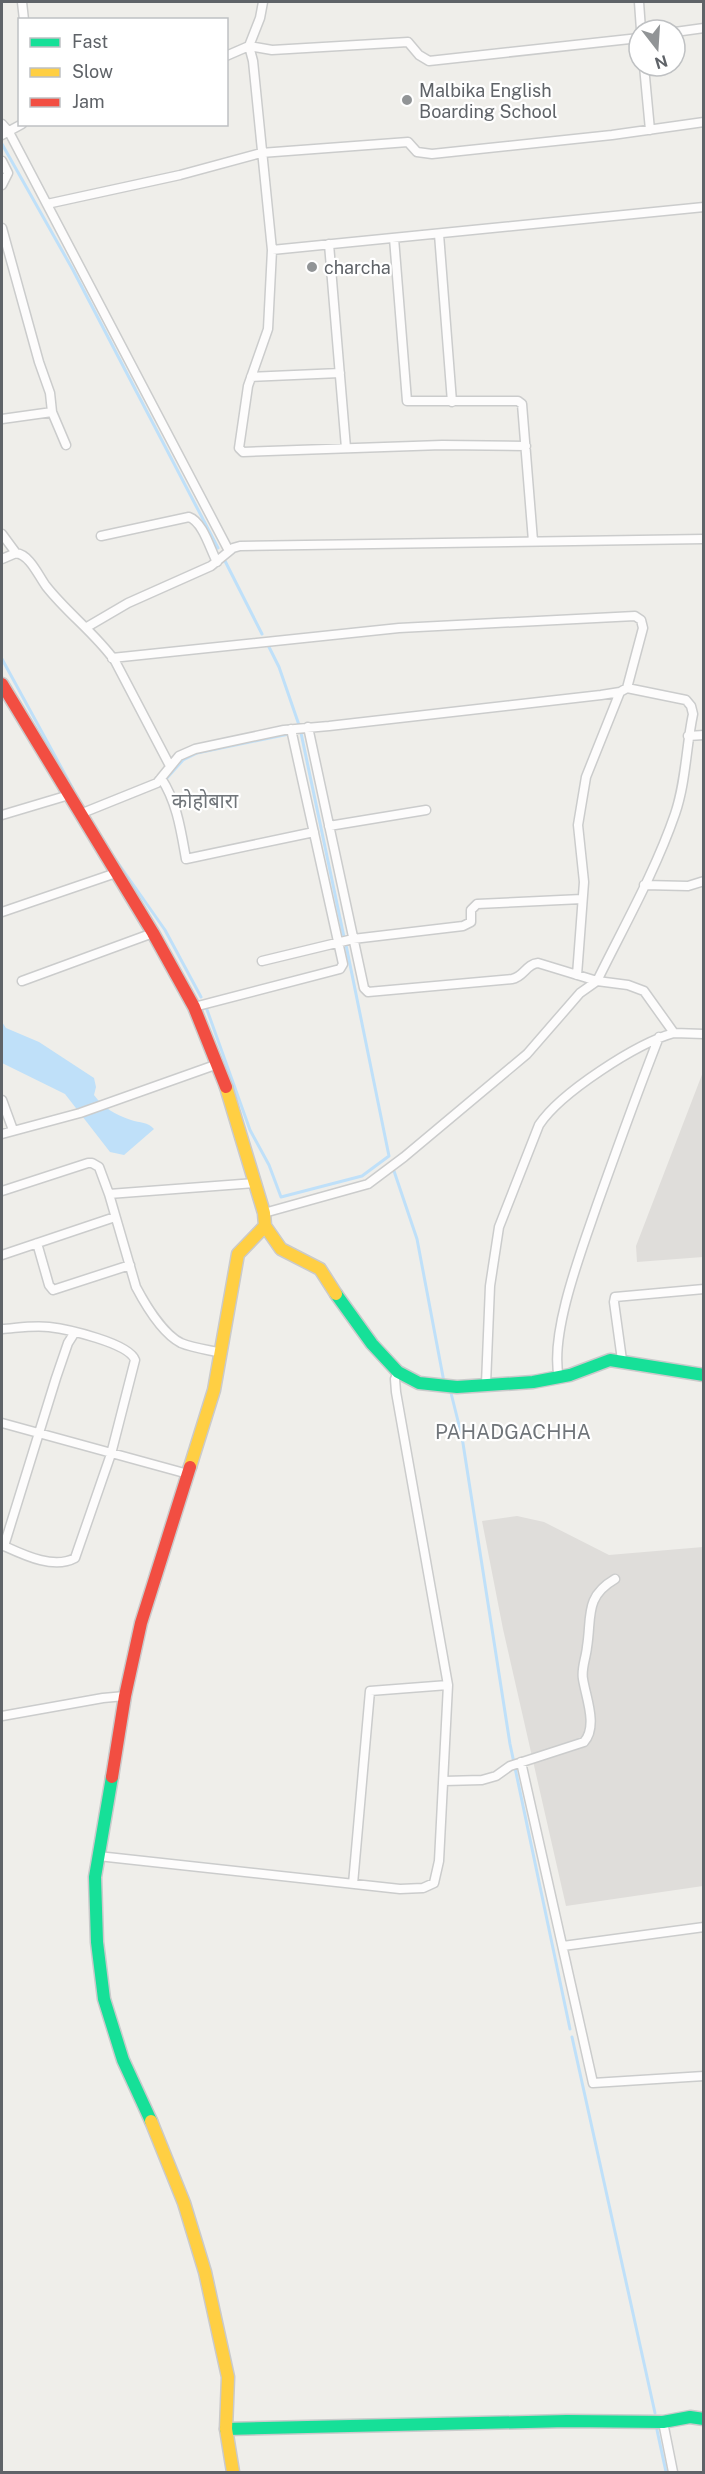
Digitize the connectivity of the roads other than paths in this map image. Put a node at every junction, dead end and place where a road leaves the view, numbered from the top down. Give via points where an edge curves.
1 (22, 2) edge
2 (263, 2) edge
3 (639, 2) edge
4 (24, 18) edge
5 (640, 18) edge
6 (704, 28) edge
7 (687, 30) edge
8 (627, 39) edge
9 (249, 46) junction
10 (228, 55) edge
11 (645, 78) edge
12 (704, 122) edge
13 (2, 124) edge
14 (19, 126) edge
15 (650, 130) junction
16 (5, 134) edge
17 (261, 153) junction
18 (2, 161) edge
19 (2, 185) edge
20 (47, 204) junction
21 (704, 207) edge
22 (2, 228) edge
23 (439, 234) junction
24 (394, 238) junction
25 (329, 244) junction
26 (272, 250) junction
27 (340, 373) junction
28 (251, 377) junction
29 (452, 402) junction
30 (52, 412) junction
31 (2, 419) edge
32 (66, 445) dead end
33 (526, 446) junction
34 (346, 448) junction
35 (2, 534) edge
36 (101, 536) dead end
37 (704, 539) edge
38 (533, 541) junction
39 (229, 551) junction
40 (16, 553) junction
41 (2, 559) edge
42 (216, 562) junction
43 (87, 627) junction
44 (112, 658) junction
45 (2, 684) edge
46 (623, 690) junction
47 (308, 727) junction
48 (291, 729) junction
49 (704, 735) edge
50 (688, 736) junction
51 (170, 766) junction
52 (161, 778) junction
53 (69, 795) junction
54 (426, 810) dead end
55 (80, 814) junction
56 (2, 815) edge
57 (329, 826) junction
58 (314, 832) junction
59 (116, 873) junction
60 (704, 881) edge
61 (644, 885) junction
62 (582, 899) junction
63 (2, 912) edge
64 (153, 933) junction
65 (353, 939) junction
66 (339, 943) junction
67 (262, 961) dead end
68 (577, 975) junction
69 (22, 981) dead end
70 (597, 981) junction
71 (194, 1007) junction
72 (674, 1033) junction
73 (704, 1034) edge
74 (659, 1037) junction
75 (218, 1064) junction
76 (2, 1100) edge
77 (13, 1130) junction
78 (2, 1134) edge
79 (255, 1183) junction
80 (2, 1191) edge
81 (109, 1194) junction
82 (115, 1217) junction
83 (265, 1219) junction
84 (38, 1243) junction
85 (2, 1254) edge
86 (130, 1265) junction
87 (704, 1289) edge
88 (2, 1329) edge
89 (75, 1332) junction
90 (222, 1353) junction
91 (622, 1360) junction
92 (398, 1372) junction
93 (704, 1375) edge
94 (558, 1378) junction
95 (486, 1384) junction
96 (2, 1424) edge
97 (39, 1434) junction
98 (111, 1454) junction
99 (188, 1474) junction
100 (3, 1546) edge
101 (615, 1579) dead end
102 (448, 1685) junction
103 (125, 1696) junction
104 (2, 1716) edge
105 (521, 1762) junction
106 (444, 1781) junction
107 (98, 1856) junction
108 (353, 1884) junction
109 (704, 1927) edge
110 (563, 1946) junction
111 (704, 2076) edge
112 (704, 2418) edge
113 (663, 2422) junction
114 (226, 2429) junction
115 (233, 2472) edge
116 (673, 2472) edge

1 - 4 street
2 - 9 street
3 - 5 street
6 - 7 street
8 - 9 street via 429,61 408,42 272,50
9 - 10 street
9 - 17 street
11 - 15 street
12 - 15 street
13 - 16 street
14 - 16 street
15 - 17 street via 432,154 417,152 408,142
16 - 20 street
17 - 20 street
17 - 26 street
18 - 19 street via 8,173
20 - 39 street
21 - 23 street
22 - 30 street via 50,393
23 - 24 street
23 - 29 street
24 - 25 street
24 - 29 street via 407,401
25 - 26 street
25 - 27 street
26 - 28 street via 268,328
27 - 28 street
27 - 34 street
28 - 34 street via 238,443 243,452
29 - 33 street via 520,402
30 - 31 street
30 - 32 street
33 - 34 street
33 - 38 street
35 - 40 street
36 - 42 street via 189,517 201,528
37 - 38 street
38 - 39 street via 240,546
39 - 42 street
40 - 41 street
40 - 43 street via 26,557 48,588
42 - 43 street
43 - 44 street
44 - 46 street via 399,628 635,616 643,628
44 - 51 street
45 - 53 street
46 - 47 street
46 - 50 street via 686,700 693,714
46 - 62 street via 586,777 578,825
47 - 48 street
47 - 57 street
48 - 51 street via 195,749 179,756
48 - 58 street
49 - 50 street
50 - 61 street via 675,813
51 - 52 street
52 - 55 street via 148,788
52 - 58 street via 180,825 186,859
53 - 55 street
53 - 56 street
54 - 57 street
55 - 59 street
57 - 65 street
58 - 66 street
59 - 63 street
59 - 64 street
60 - 61 street via 688,886
61 - 70 street
62 - 65 street via 477,904 471,908 471,922 466,925
62 - 68 street
64 - 69 street
64 - 71 street
65 - 66 street
65 - 68 street via 368,992 512,979 533,964
66 - 67 street
66 - 71 street via 343,964 340,969
68 - 70 street
70 - 72 street via 644,992
70 - 83 street via 580,993 527,1054 368,1184
71 - 75 street
72 - 73 street
72 - 74 street
74 - 94 street via 574,1272 558,1339
74 - 95 street via 600,1072 548,1111 539,1125 499,1227 490,1286
75 - 77 street via 80,1113
75 - 79 street
76 - 77 street
77 - 78 street
79 - 81 street
79 - 83 street
80 - 81 street via 92,1163 101,1170
81 - 82 street
82 - 84 street
82 - 86 street
83 - 90 street via 238,1254
83 - 92 street via 281,1249 320,1269 346,1310
84 - 85 street
84 - 86 street via 53,1290
86 - 90 street via 143,1300 174,1338
87 - 91 street via 615,1297
88 - 89 street via 46,1327
89 - 97 street
89 - 98 street via 129,1351 135,1360
90 - 99 street
91 - 93 street
91 - 94 street via 610,1360
92 - 95 street via 436,1387
92 - 102 street via 396,1392
94 - 95 street
96 - 97 street
97 - 98 street
97 - 100 street
98 - 99 street
98 - 100 street via 75,1558 55,1563
99 - 103 street via 141,1623
101 - 105 street via 594,1599 589,1613 582,1677 590,1717 588,1738 579,1745
102 - 106 street
102 - 108 street via 370,1691
103 - 104 street
103 - 107 street
105 - 106 street via 482,1780
105 - 110 street
106 - 108 street via 434,1883 423,1888 400,1889
107 - 108 street
107 - 114 street via 97,1942 104,1998 123,2060 188,2212 205,2272 228,2377
109 - 110 street
110 - 111 street via 593,2083
112 - 113 street
113 - 114 street
113 - 116 street
114 - 115 street

